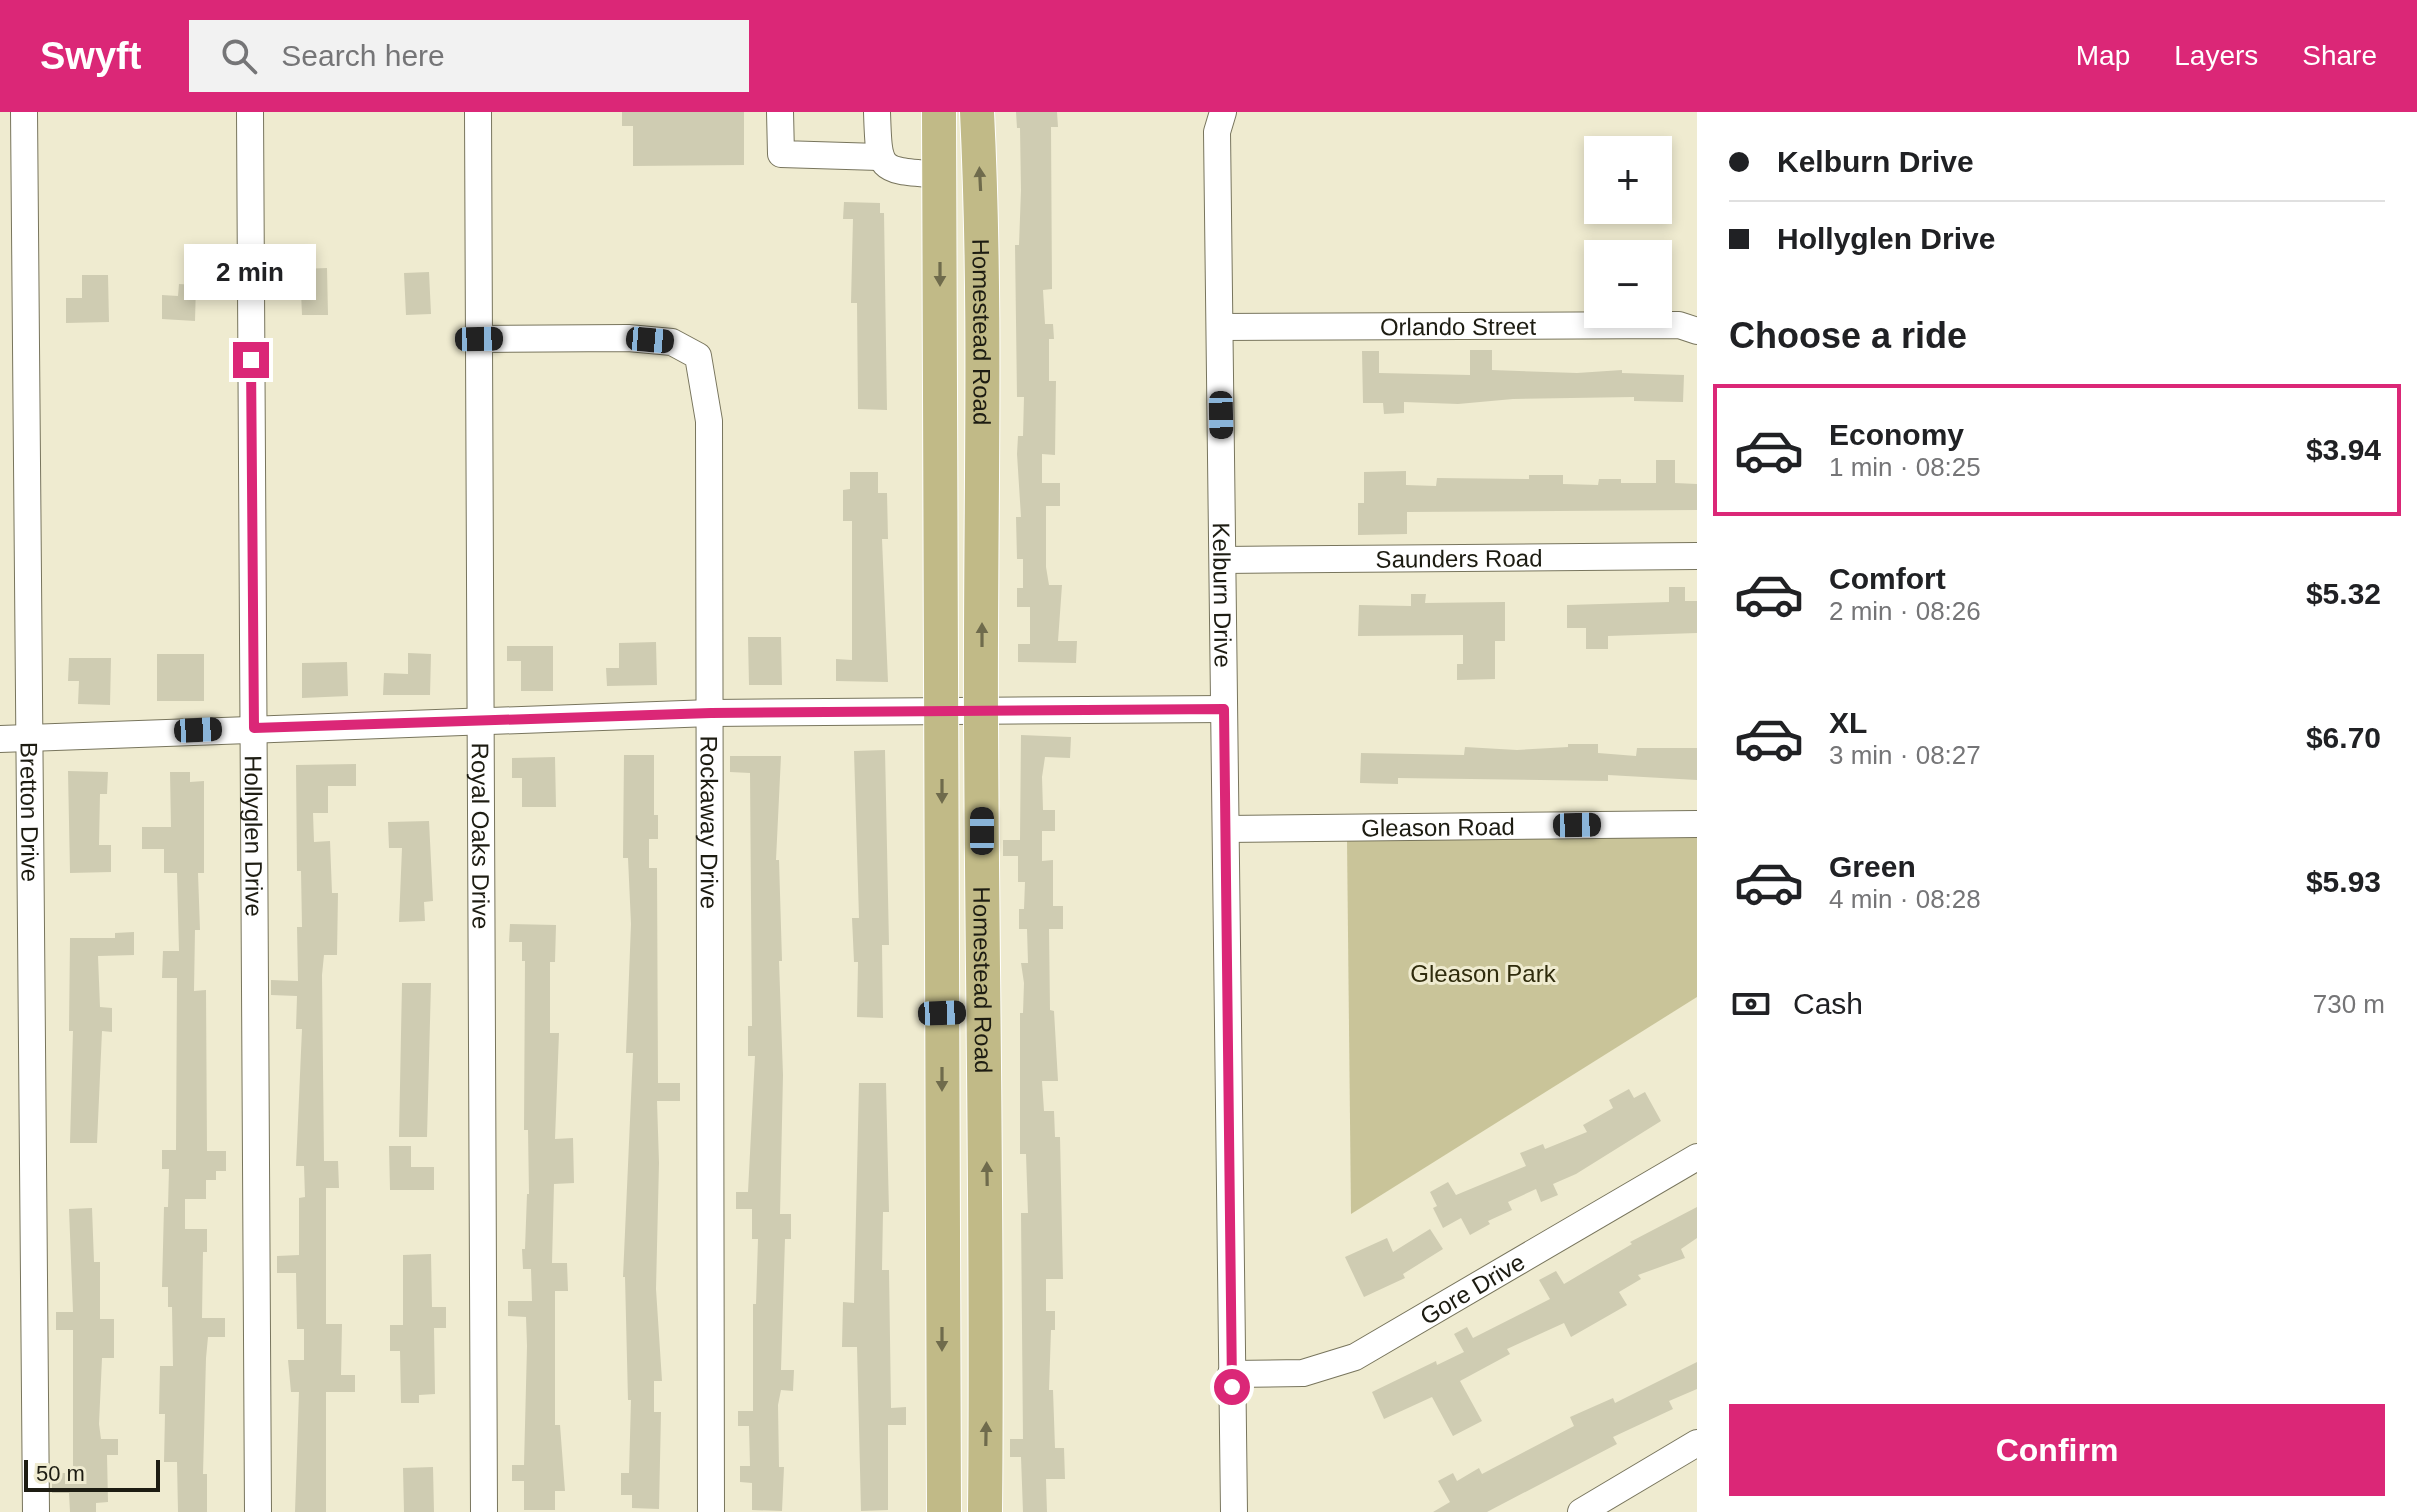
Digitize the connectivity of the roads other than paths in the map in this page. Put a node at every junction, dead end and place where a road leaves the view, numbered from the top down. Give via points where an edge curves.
1 (24, 112) edge
2 (250, 112) edge
3 (478, 112) edge
4 (780, 112) edge
5 (877, 112) edge
6 (939, 112) edge
7 (977, 112) edge
8 (1223, 112) edge
9 (879, 157) junction
10 (940, 175) junction
11 (940, 224) junction
12 (983, 225) junction
13 (1220, 327) junction
14 (1697, 331) edge
15 (479, 339) junction
16 (983, 410) junction
17 (940, 412) junction
18 (1697, 556) edge
19 (1223, 560) junction
20 (1224, 709) junction
21 (711, 713) junction
22 (942, 713) junction
23 (981, 713) junction
24 (481, 720) junction
25 (254, 728) junction
26 (29, 738) junction
27 (0, 739) edge
28 (1697, 824) edge
29 (1226, 829) junction
30 (986, 1011) junction
31 (942, 1013) junction
32 (1697, 1157) edge
33 (988, 1248) junction
34 (942, 1249) junction
35 (1231, 1374) junction
36 (1697, 1443) edge
37 (985, 1497) edge
38 (944, 1498) edge
39 (36, 1512) edge
40 (258, 1512) edge
41 (484, 1512) edge
42 (711, 1512) edge
43 (1234, 1512) edge
44 (1581, 1512) edge

1 - 26 street, Bretton Drive
2 - 25 street, Hollyglen Drive
3 - 15 street, Royal Oaks Drive
4 - 9 street via 781,154
5 - 9 street
6 - 10 main road, Homestead Road
12 -> 7 main road, Homestead Road
8 - 13 street, Kelburn Drive via 1217,132
9 - 10 street via 902,172
10 - 11 main road, Homestead Road
11 - 12 main road
11 -> 17 main road, Homestead Road
12 - 16 main road, Homestead Road
13 - 14 street, Orlando Street via 1679,325
13 - 19 street, Kelburn Drive
15 - 21 street, Rockaway Drive via 628,338 672,342 698,356 709,421
15 - 24 street, Royal Oaks Drive
16 - 17 main road
23 -> 16 main road, Homestead Road
17 - 22 main road, Homestead Road
18 - 19 street, Saunders Road
19 - 20 street, Kelburn Drive
20 - 23 street
20 - 29 street, Kelburn Drive
21 - 22 street
21 - 24 street
21 - 42 street, Rockaway Drive
22 - 23 street
22 -> 31 main road, Homestead Road
23 - 30 main road, Homestead Road
24 - 25 street
24 - 41 street, Royal Oaks Drive
25 - 26 street
25 - 40 street, Hollyglen Drive
26 - 27 street
26 - 39 street, Bretton Drive
28 - 29 street, Gleason Road
29 - 35 street, Kelburn Drive
30 - 31 main road
33 -> 30 main road, Homestead Road
31 -> 34 main road, Homestead Road
32 - 35 street, Gore Drive via 1355,1357 1303,1373
33 - 34 main road
37 -> 33 main road, Homestead Road
34 -> 38 main road, Homestead Road
35 - 43 street, Kelburn Drive
36 - 44 street
37 - 38 main road

